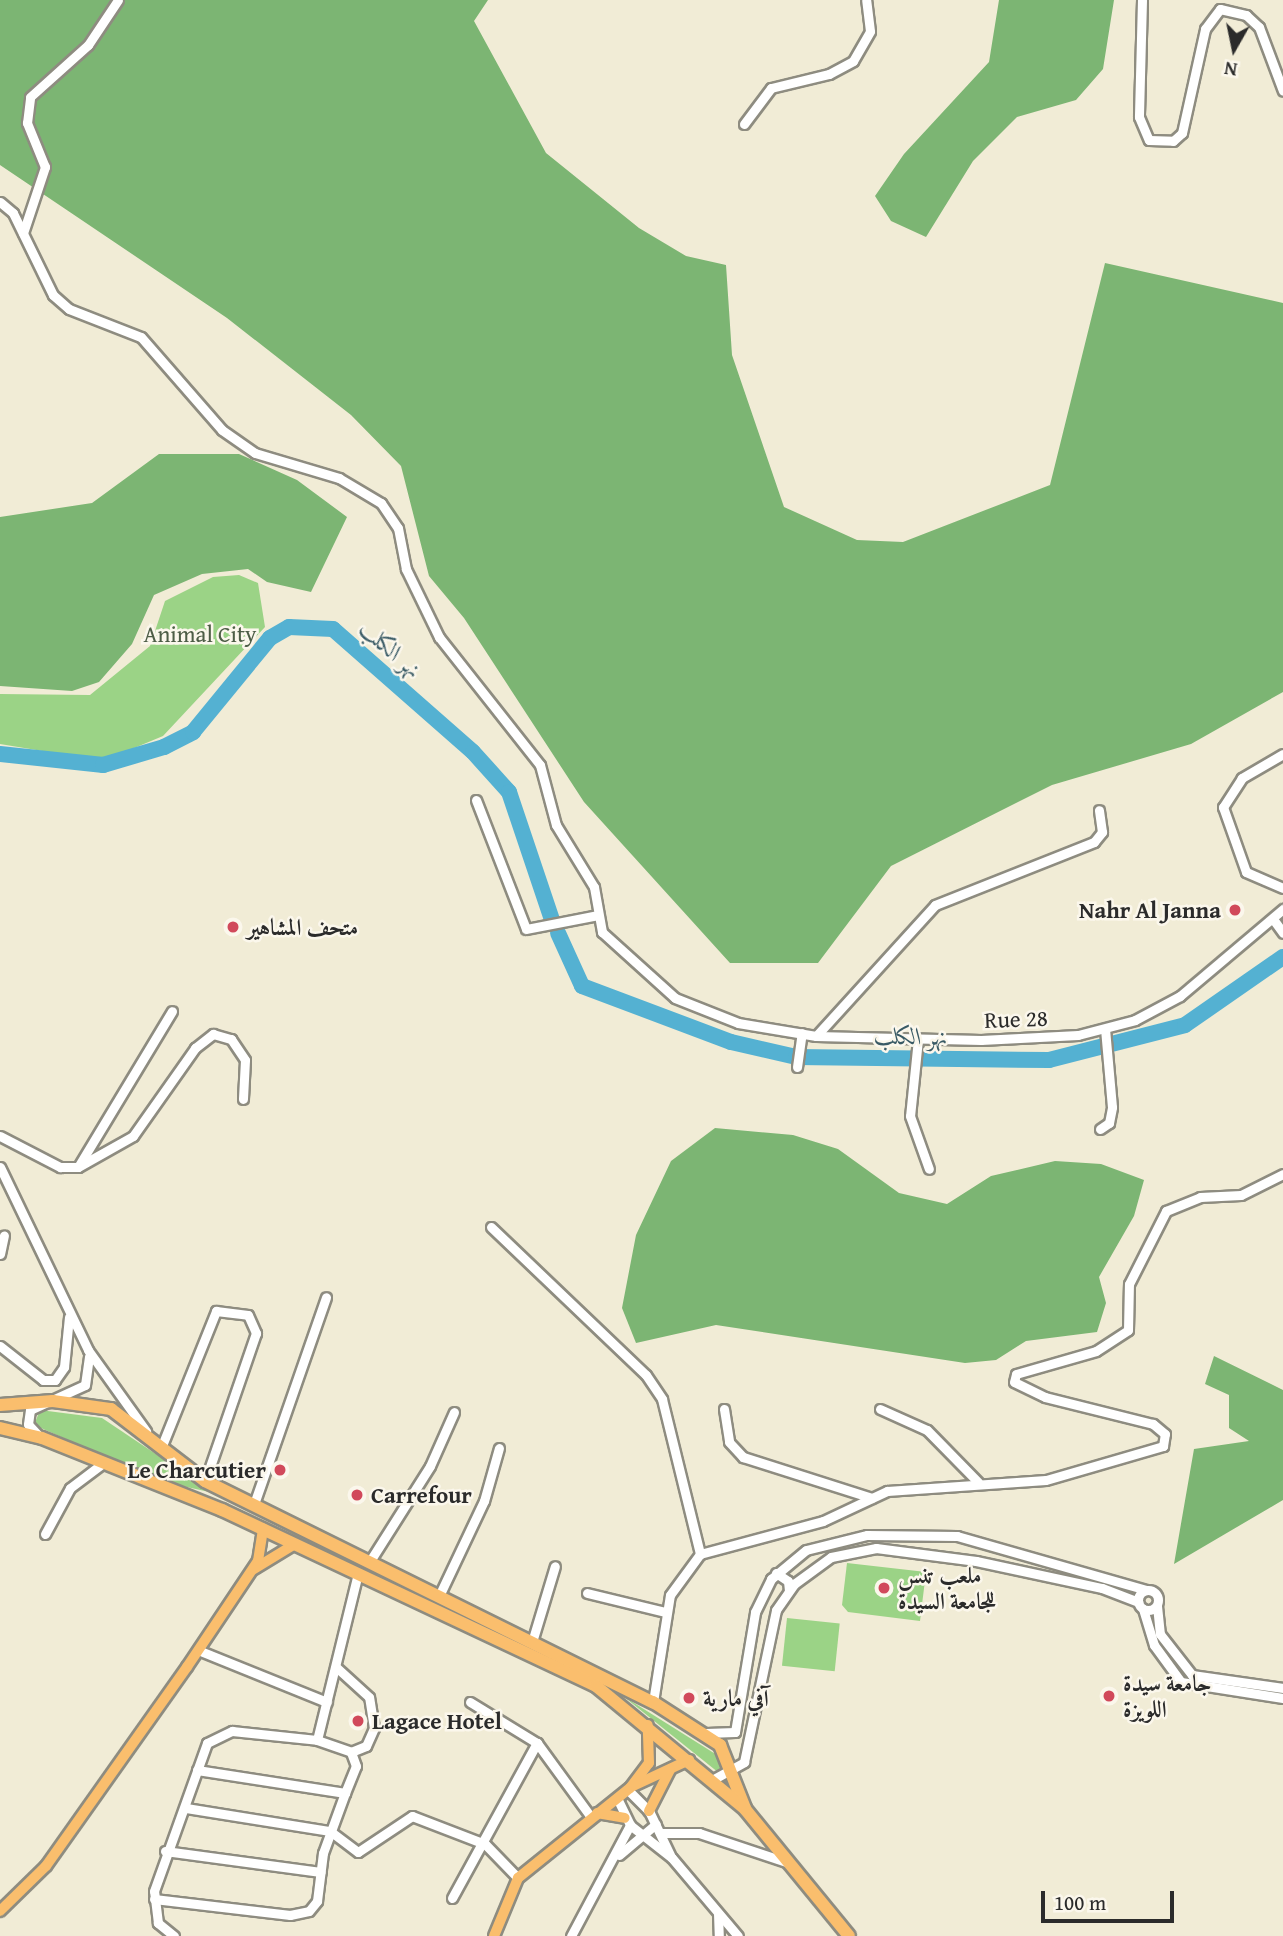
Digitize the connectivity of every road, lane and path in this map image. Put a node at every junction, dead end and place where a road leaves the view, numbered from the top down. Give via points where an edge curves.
1 (118, 0) edge
2 (866, 0) edge
3 (1142, 0) edge
4 (1283, 91) edge
5 (744, 124) dead end
6 (0, 202) edge
7 (23, 233) junction
8 (1283, 754) edge
9 (476, 800) dead end
10 (1099, 810) dead end
11 (1283, 888) edge
12 (1283, 909) edge
13 (598, 915) junction
14 (1273, 919) junction
15 (1282, 931) edge
16 (172, 1012) dead end
17 (1106, 1033) junction
18 (801, 1035) junction
19 (816, 1036) junction
20 (918, 1039) junction
21 (797, 1067) dead end
22 (243, 1099) dead end
23 (1100, 1129) dead end
24 (0, 1136) edge
25 (0, 1167) edge
26 (78, 1167) junction
27 (929, 1169) dead end
28 (1283, 1174) edge
29 (491, 1227) dead end
30 (4, 1235) dead end
31 (0, 1254) edge
32 (326, 1297) dead end
33 (69, 1315) junction
34 (0, 1346) edge
35 (88, 1350) junction
36 (53, 1401) junction
37 (0, 1405) edge
38 (724, 1409) dead end
39 (880, 1409) dead end
40 (454, 1412) dead end
41 (0, 1428) edge
42 (42, 1438) junction
43 (157, 1444) junction
44 (499, 1448) dead end
45 (102, 1464) junction
46 (205, 1481) junction
47 (978, 1482) junction
48 (872, 1498) junction
49 (254, 1504) junction
50 (264, 1528) junction
51 (45, 1534) dead end
52 (295, 1544) junction
53 (700, 1554) junction
54 (370, 1561) junction
55 (555, 1566) dead end
56 (252, 1571) junction
57 (358, 1573) junction
58 (776, 1573) junction
59 (789, 1590) junction
60 (1146, 1590) junction
61 (587, 1593) dead end
62 (439, 1596) junction
63 (1140, 1605) junction
64 (1157, 1606) junction
65 (665, 1612) junction
66 (532, 1642) junction
67 (198, 1650) junction
68 (336, 1667) junction
69 (1283, 1688) edge
70 (1283, 1698) edge
71 (327, 1702) junction
72 (470, 1702) dead end
73 (653, 1702) junction
74 (648, 1725) junction
75 (735, 1732) junction
76 (706, 1733) junction
77 (317, 1740) junction
78 (537, 1743) junction
79 (750, 1746) junction
80 (351, 1752) junction
81 (689, 1760) junction
82 (671, 1768) junction
83 (197, 1770) junction
84 (734, 1773) junction
85 (712, 1780) junction
86 (629, 1789) junction
87 (345, 1793) junction
88 (617, 1798) junction
89 (186, 1808) junction
90 (745, 1809) junction
91 (649, 1811) junction
92 (594, 1815) junction
93 (627, 1821) junction
94 (658, 1829) junction
95 (330, 1831) junction
96 (644, 1836) junction
97 (485, 1844) junction
98 (165, 1851) junction
99 (617, 1856) junction
100 (672, 1858) junction
101 (790, 1864) junction
102 (321, 1872) junction
103 (518, 1878) junction
104 (452, 1898) dead end
105 (154, 1899) junction
106 (0, 1911) edge
107 (718, 1913) junction
108 (735, 1935) edge
109 (174, 1936) edge
110 (494, 1936) edge
111 (571, 1936) edge
112 (719, 1936) edge
113 (849, 1936) edge

1 - 7 street via 88,45 30,97 27,123 45,167
2 - 5 street via 870,31 853,61 829,75 771,88
3 - 4 street via 1139,117 1149,140 1173,141 1182,133 1205,29 1220,9 1246,15 1259,27
6 - 7 street, Rue 28
7 - 13 street, Rue 28 via 61,302 141,337 222,429 280,461 339,478 381,503 398,528 406,569 439,637 540,765 556,825 594,887
8 - 11 street via 1242,778 1223,810 1246,872
9 - 13 street via 526,929
10 - 19 street via 1102,832 1094,842 935,905
12 - 14 street, Rue 28
13 - 18 street, Rue 28 via 613,947 675,998 738,1023
14 - 15 street
14 - 17 street, Rue 28 via 1180,996
16 - 26 street
17 - 20 street, Rue 28 via 1037,1039
17 - 23 street via 1111,1116
18 - 19 street, Rue 28
18 - 21 street
19 - 20 street, Rue 28
20 - 27 street via 910,1116
22 - 26 street via 245,1060 231,1039 213,1034 195,1048 133,1136
24 - 26 street via 60,1167
25 - 33 street
28 - 47 street via 1241,1195 1200,1197 1166,1211 1129,1284 1128,1330 1096,1352 1016,1374 1014,1382 1045,1396 1153,1424 1165,1434 1163,1446 1055,1479
29 - 53 street via 646,1376 662,1399
30 - 31 street
32 - 49 street
33 - 34 street via 64,1367 55,1380 43,1380
33 - 35 street
35 - 36 street via 85,1385
35 - 43 street
36 - 37 highway
36 - 42 street via 28,1415 30,1429
36 - 43 highway via 111,1409
38 - 48 street via 729,1442 743,1457
39 - 47 street via 927,1430
40 - 54 street via 430,1466
41 - 42 highway
42 - 45 highway
43 - 46 highway
43 - 46 street via 216,1311 248,1315 256,1333
44 - 62 street via 484,1501
45 - 50 highway
45 - 51 street via 70,1488
46 - 49 highway
47 - 48 street
48 - 53 street via 823,1521
49 - 54 highway
50 - 52 highway
50 - 56 main road via 264,1545
52 - 56 main road
52 - 57 highway
53 - 65 street via 682,1571
54 - 62 highway
55 - 66 street
56 - 67 main road
57 - 68 street
57 - 74 highway via 596,1686
58 - 59 street via 788,1581
58 - 60 street via 806,1550 838,1541 957,1536
58 - 75 street via 755,1612
59 - 63 street via 831,1557 876,1548 1001,1566
59 - 79 street via 768,1626
60 - 63 street
60 - 64 street via 1157,1594
61 - 65 street
62 - 66 highway
63 - 64 street
63 - 70 street via 1154,1645 1181,1682
64 - 69 street via 1160,1634 1192,1675
65 - 73 street
66 - 73 highway
67 - 71 street
67 - 106 main road via 46,1866
68 - 71 street
68 - 80 street via 360,1686 376,1712 366,1746
71 - 77 street
72 - 78 street
73 - 76 highway
74 - 81 highway
74 - 86 main road via 649,1763
75 - 76 street
75 - 79 street
76 - 84 highway via 720,1745
77 - 80 street
77 - 83 street via 222,1732 207,1743
78 - 92 street
78 - 97 street
79 - 84 street
80 - 87 street via 356,1766
81 - 82 main road
81 - 85 highway
82 - 86 main road
82 - 91 main road
83 - 87 street
83 - 89 street
84 - 85 street
84 - 90 highway
85 - 90 highway
86 - 88 main road
86 - 91 street
87 - 95 street
88 - 92 main road
88 - 93 street
89 - 95 street
89 - 98 street
90 - 101 highway
91 - 94 street
92 - 93 main road
92 - 103 main road
93 - 96 street
93 - 99 street
94 - 96 street
94 - 100 street
94 - 101 street via 699,1833
95 - 97 street via 347,1849 361,1851 412,1816
95 - 102 street
96 - 99 street
96 - 100 street
97 - 103 street
97 - 104 street
98 - 102 street
98 - 105 street
99 - 111 street
100 - 107 street
101 - 113 highway
102 - 105 street via 317,1901 303,1913
103 - 110 main road
105 - 109 street via 158,1923
107 - 108 street
107 - 112 street

